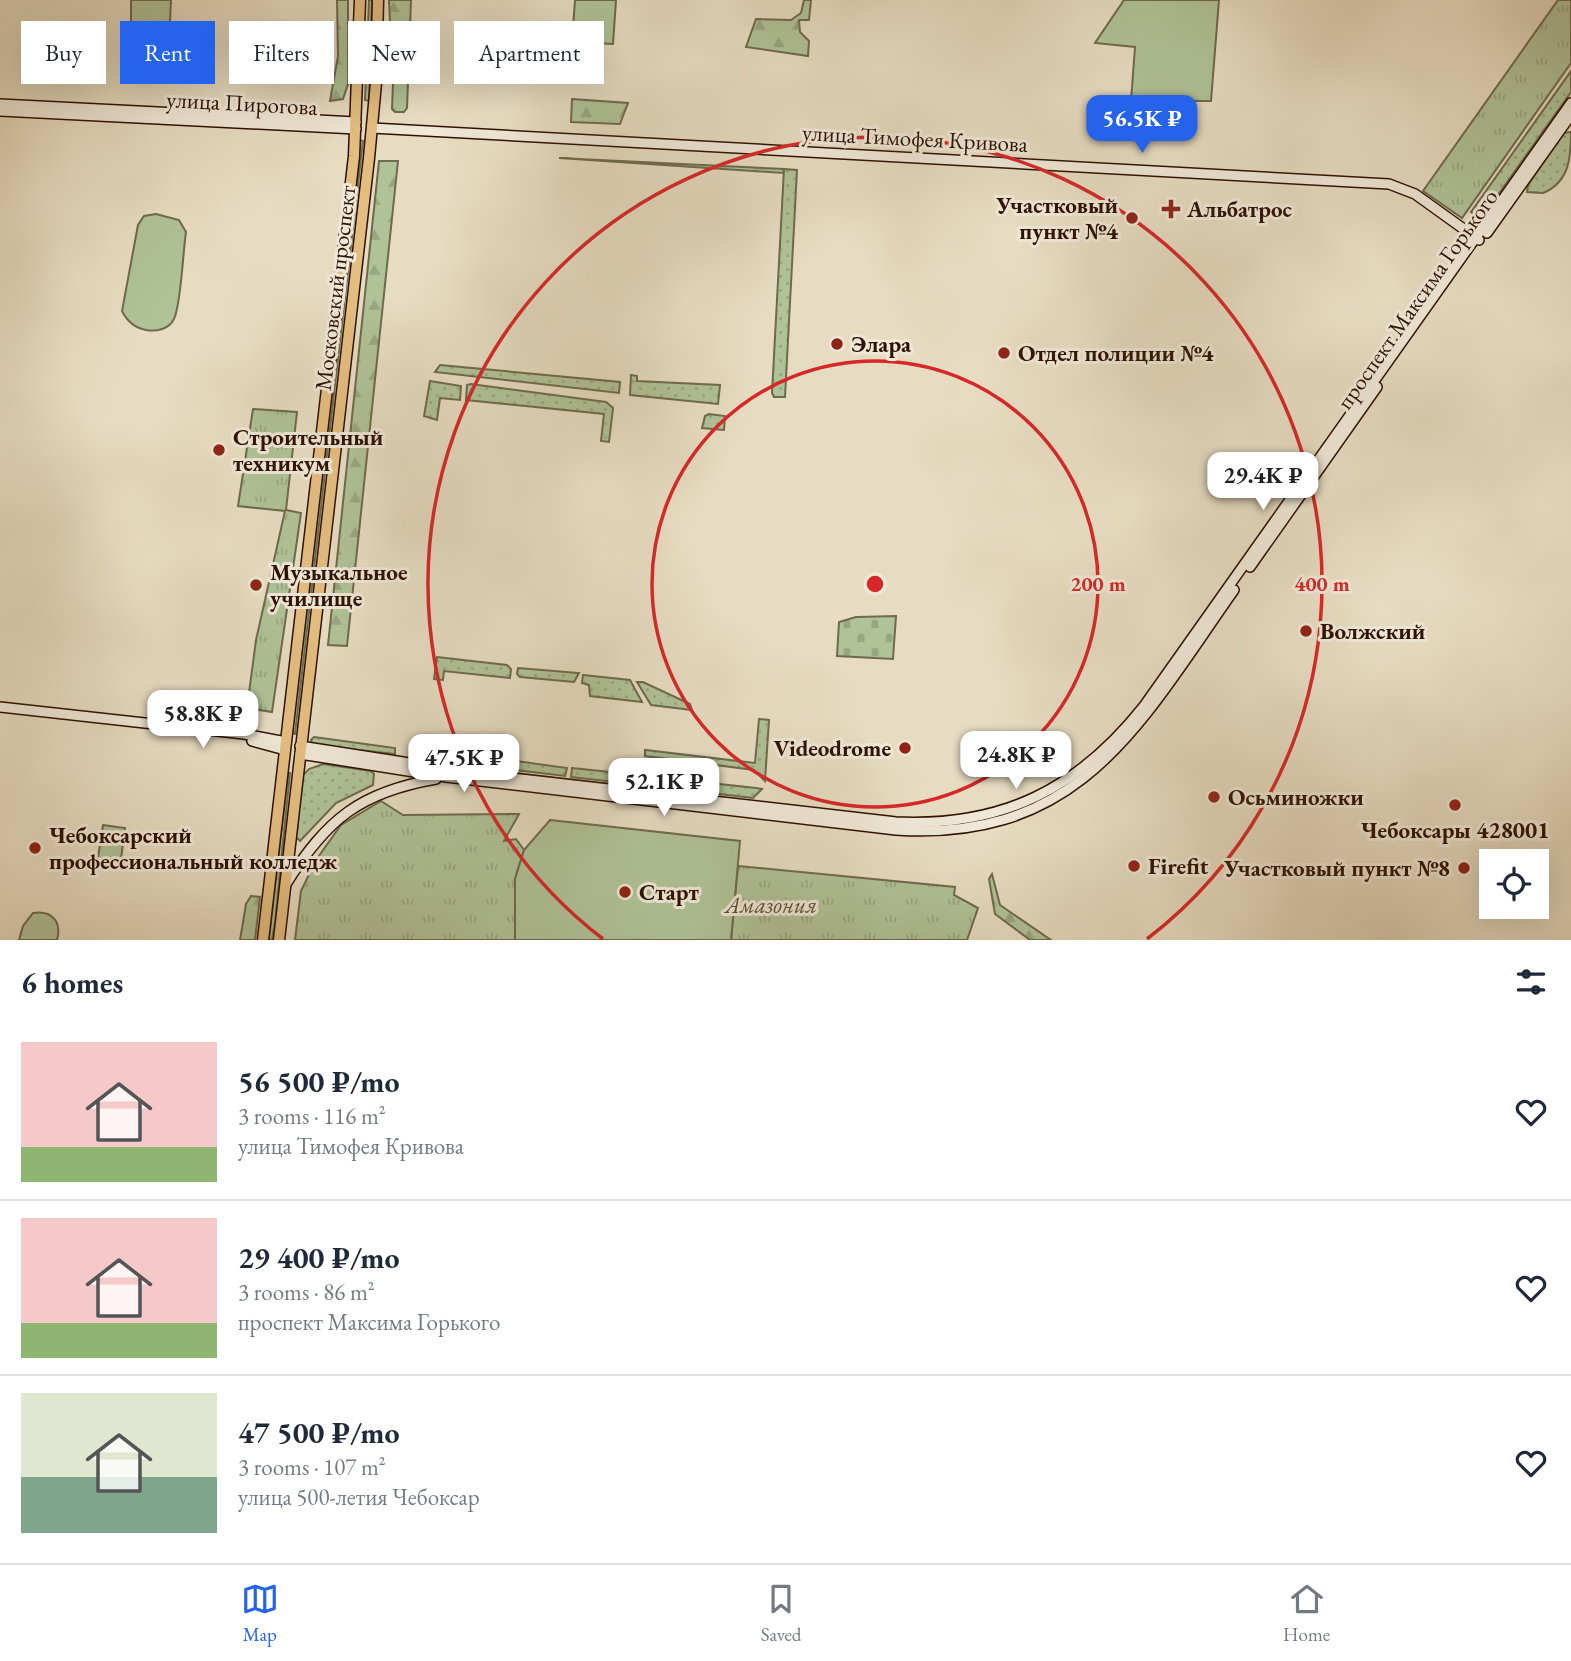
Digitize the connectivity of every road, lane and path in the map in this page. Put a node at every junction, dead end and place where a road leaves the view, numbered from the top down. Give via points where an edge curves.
1 (360, 0) edge
2 (378, 0) edge
3 (1571, 103) edge
4 (0, 104) edge
5 (0, 111) edge
6 (95, 111) junction
7 (1571, 115) edge
8 (356, 125) junction
9 (372, 128) junction
10 (1478, 239) junction
11 (0, 710) edge
12 (285, 746) junction
13 (300, 750) junction
14 (446, 777) junction
15 (634, 796) junction
16 (285, 886) junction
17 (263, 940) edge
18 (279, 940) edge

1 - 8 main road, Московский проспект
2 - 9 main road, Московский проспект
3 - 10 main road, проспект Максима Горького
4 - 6 main road, улица Пирогова
5 - 6 main road, улица Пирогова
6 - 8 main road, улица Пирогова
7 - 10 main road, проспект Максима Горького
8 - 9 main road
8 - 12 main road, Московский проспект
9 - 10 main road, улица Тимофея Кривова via 1389,184 1415,194
9 - 13 main road, Московский проспект
10 - 15 main road, проспект Максима Горького via 1131,728 1100,765 1056,797 970,824 896,826
11 - 12 main road
12 - 13 main road
12 - 17 main road, Московский проспект
13 - 14 main road
13 - 15 main road
13 - 16 main road, Московский проспект
14 - 15 main road
14 - 16 main road via 376,793 343,812 314,843
16 - 18 main road, Московский проспект

